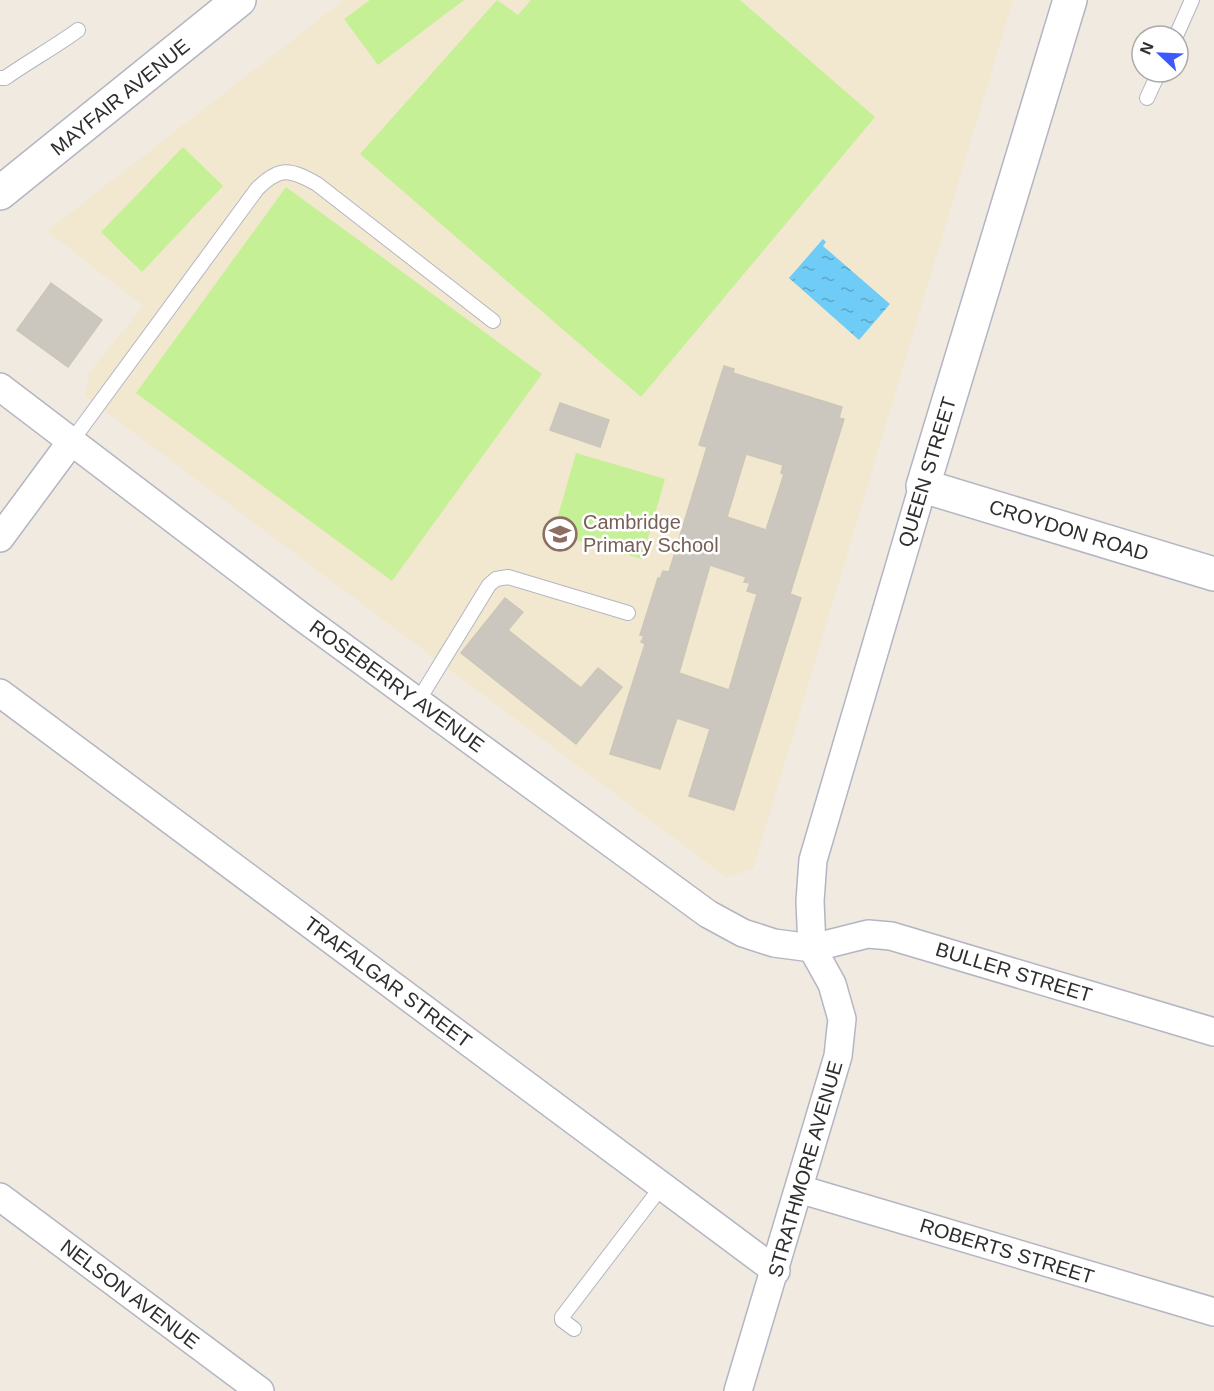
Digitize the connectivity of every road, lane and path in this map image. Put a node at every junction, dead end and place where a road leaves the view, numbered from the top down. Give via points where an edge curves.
1 (239, 0) edge
2 (1070, 0) edge
3 (1192, 0) edge
4 (1181, 24) edge
5 (78, 30) dead end
6 (0, 78) edge
7 (1153, 84) edge
8 (1147, 98) dead end
9 (0, 193) edge
10 (493, 321) dead end
11 (0, 387) edge
12 (71, 442) junction
13 (923, 486) junction
14 (0, 538) edge
15 (1214, 574) edge
16 (628, 614) dead end
17 (0, 693) edge
18 (418, 701) junction
19 (812, 948) junction
20 (1214, 1032) edge
21 (662, 1186) junction
22 (799, 1189) junction
23 (0, 1197) edge
24 (776, 1271) junction
25 (1214, 1312) edge
26 (574, 1329) dead end
27 (260, 1391) edge
28 (738, 1391) edge

1 - 9 street, MAYFAIR AVENUE
2 - 13 street, QUEEN STREET
3 - 4 lane
5 - 6 lane
7 - 8 lane
10 - 12 lane via 317,184 298,173 284,171 271,176 258,189
11 - 12 street, ROSEBERRY AVENUE
12 - 14 street
12 - 18 street, ROSEBERRY AVENUE
13 - 15 street, CROYDON ROAD
13 - 19 street, QUEEN STREET via 813,860
16 - 18 lane via 508,577 496,579
17 - 21 street, TRAFALGAR STREET
18 - 19 street, ROSEBERRY AVENUE via 708,914 743,933 774,943
19 - 20 street, BULLER STREET via 868,934 891,936
19 - 22 street, STRATHMORE AVENUE via 832,984 842,1019 838,1056
21 - 24 street, TRAFALGAR STREET
21 - 26 lane via 562,1317
22 - 24 street, STRATHMORE AVENUE
22 - 25 street, ROBERTS STREET
23 - 27 street, NELSON AVENUE
24 - 28 street, STRATHMORE AVENUE

